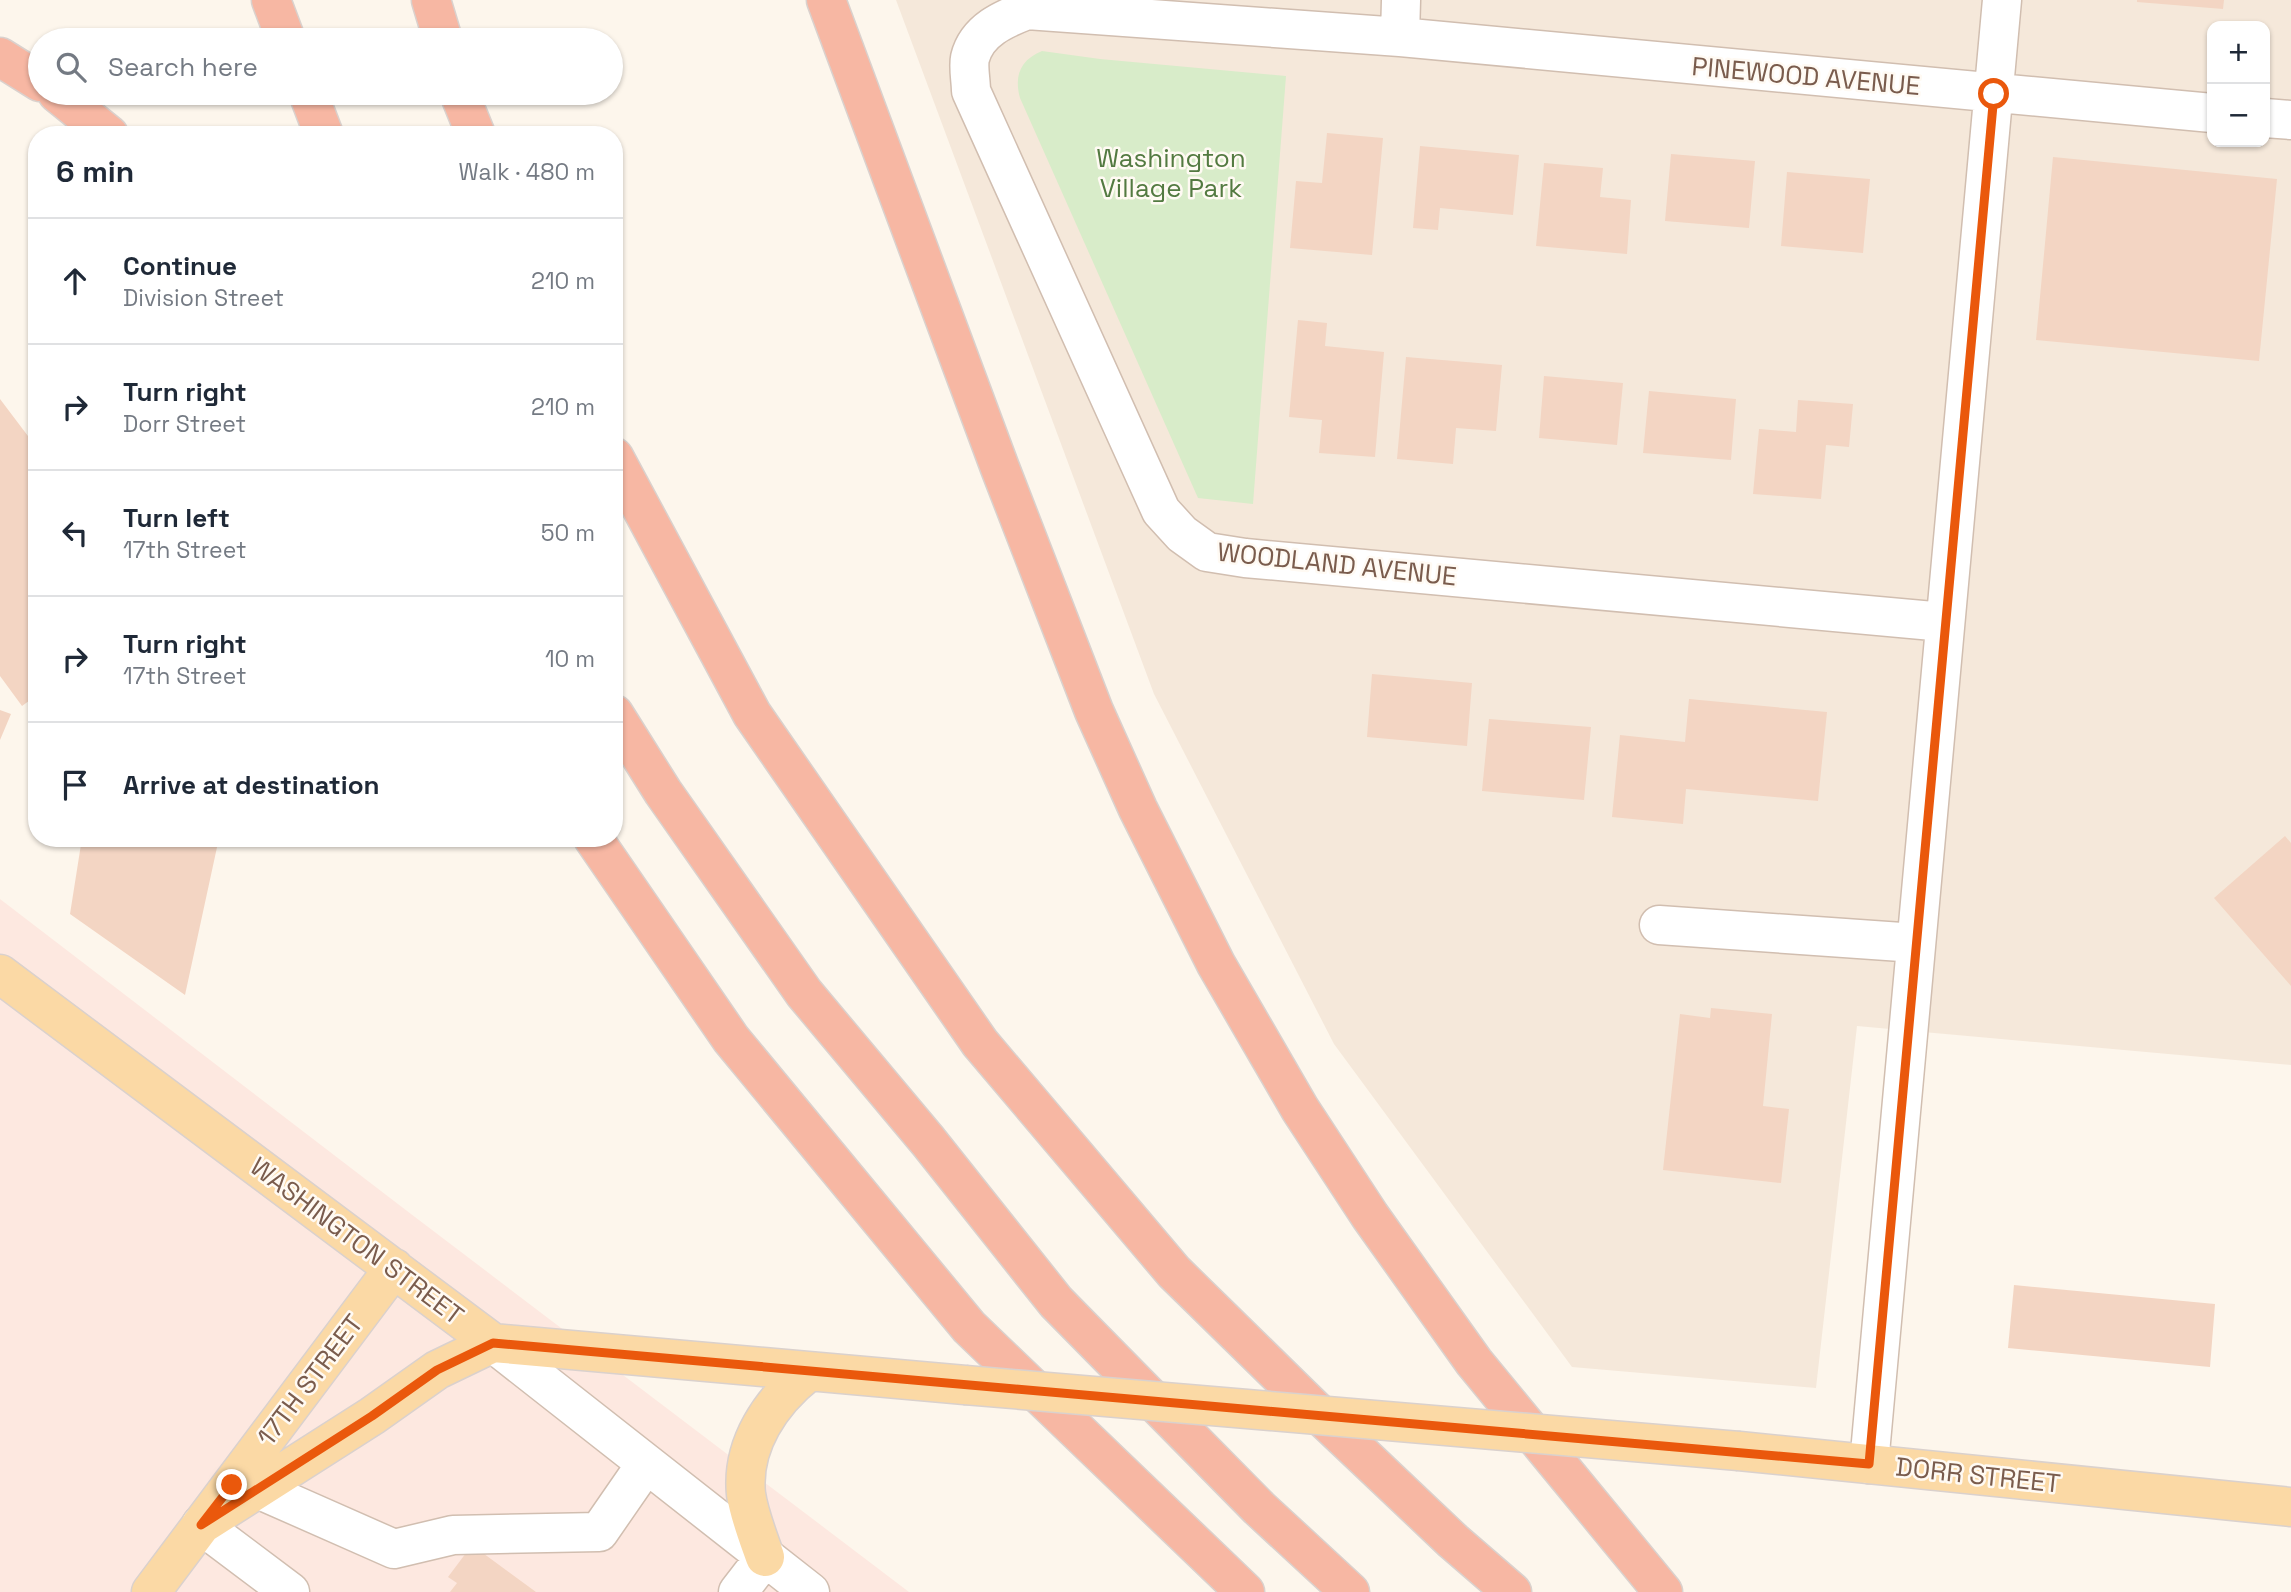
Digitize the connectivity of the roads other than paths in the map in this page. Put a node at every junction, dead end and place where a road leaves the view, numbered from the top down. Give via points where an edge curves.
1 (271, 0) edge
2 (431, 0) edge
3 (826, 0) edge
4 (1401, 0) edge
5 (2002, 0) edge
6 (1170, 9) edge
7 (282, 28) edge
8 (439, 28) edge
9 (1399, 37) junction
10 (0, 57) edge
11 (28, 74) edge
12 (971, 91) joint
13 (1994, 94) junction
14 (72, 105) edge
15 (312, 105) edge
16 (463, 105) edge
17 (2207, 113) edge
18 (2270, 118) edge
19 (2291, 120) edge
20 (98, 126) edge
21 (320, 126) edge
22 (472, 126) edge
23 (623, 474) edge
24 (1944, 622) junction
25 (623, 728) edge
26 (599, 847) edge
27 (1659, 925) dead end
28 (1916, 943) junction
29 (0, 974) edge
30 (394, 1268) junction
31 (493, 1343) junction
32 (808, 1371) junction
33 (646, 1464) junction
34 (1869, 1464) junction
35 (245, 1487) junction
36 (2291, 1507) edge
37 (201, 1525) junction
38 (765, 1557) junction
39 (151, 1592) edge
40 (290, 1592) edge
41 (738, 1592) edge
42 (810, 1592) edge
43 (1245, 1592) edge
44 (1350, 1592) edge
45 (1512, 1592) edge
46 (1664, 1592) edge

1 - 7 highway
2 - 8 highway
3 - 46 highway via 1094,711 1216,964 1300,1110 1474,1362
4 - 9 street
5 - 13 street
6 - 9 street, PINEWOOD AVENUE
6 - 12 street, PINEWOOD AVENUE via 1027,10 1000,20 980,38 970,58
9 - 13 street, PINEWOOD AVENUE
10 - 11 highway
12 - 24 street, WOODLAND AVENUE via 1161,511 1207,552
13 - 17 street, PINEWOOD AVENUE
13 - 24 street
14 - 20 highway
15 - 21 highway
16 - 22 highway
18 - 19 street
23 - 45 highway via 752,714 980,1043 1174,1272 1318,1414
24 - 28 street
25 - 44 highway via 804,993 1056,1302 1259,1508
26 - 43 highway via 731,1039 970,1327
27 - 28 street
28 - 34 street
29 - 30 main road, WASHINGTON STREET
30 - 31 main road, WASHINGTON STREET
30 - 35 main road, 17TH STREET
31 - 32 main road, DORR STREET
31 - 33 street, WASHINGTON STREET
31 - 35 main road, 17TH STREET via 437,1370 372,1416
32 - 34 main road, DORR STREET, bridge
32 - 38 main road via 773,1404 756,1437 746,1474
33 - 35 street via 599,1532 453,1535 394,1549
33 - 38 street, WASHINGTON STREET
34 - 36 main road, DORR STREET
35 - 37 main road, 17TH STREET
37 - 39 main road, 17TH STREET
37 - 40 street
38 - 41 street
38 - 42 street, WASHINGTON STREET

